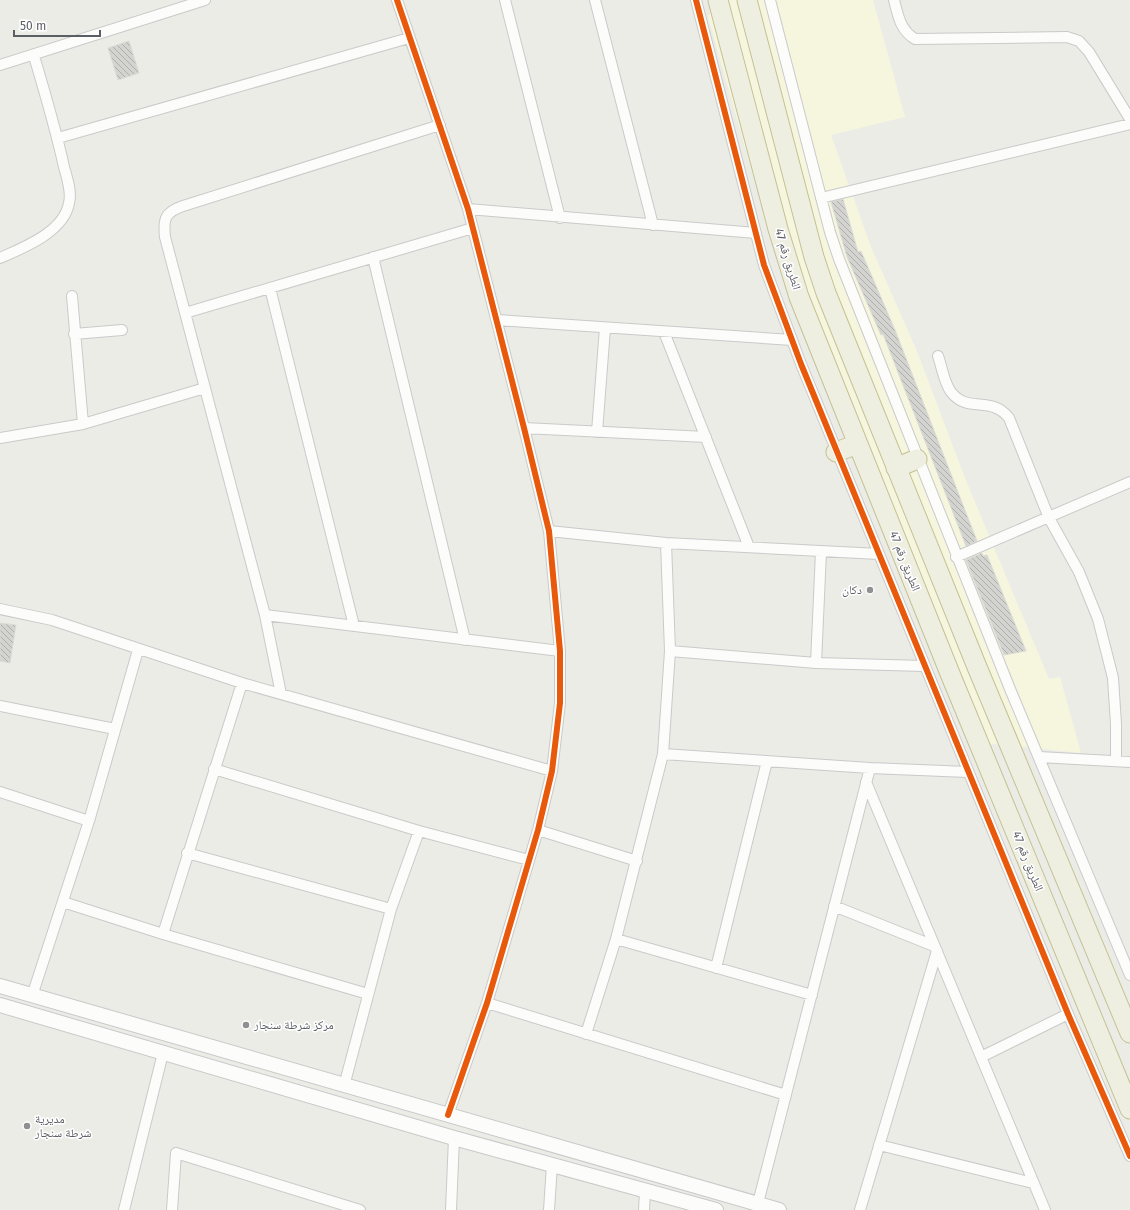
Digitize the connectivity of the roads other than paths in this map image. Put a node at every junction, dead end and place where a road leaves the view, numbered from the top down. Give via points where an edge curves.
1 (205, 0) edge
2 (397, 0) edge
3 (505, 0) edge
4 (596, 0) edge
5 (696, 0) edge
6 (718, 0) edge
7 (747, 0) edge
8 (770, 0) edge
9 (894, 0) edge
10 (409, 38) junction
11 (34, 56) junction
12 (0, 66) edge
13 (773, 98) junction
14 (746, 106) junction
15 (1130, 119) edge
16 (1130, 124) edge
17 (440, 125) junction
18 (58, 138) junction
19 (821, 198) junction
20 (468, 209) junction
21 (560, 218) junction
22 (653, 225) junction
23 (473, 228) junction
24 (756, 233) junction
25 (373, 257) junction
26 (0, 258) edge
27 (270, 288) junction
28 (72, 296) dead end
29 (185, 313) junction
30 (497, 320) junction
31 (604, 328) junction
32 (122, 330) dead end
33 (664, 332) junction
34 (74, 334) junction
35 (792, 340) junction
36 (938, 356) dead end
37 (205, 388) junction
38 (83, 424) junction
39 (524, 428) junction
40 (596, 432) junction
41 (706, 437) junction
42 (0, 438) edge
43 (858, 444) junction
44 (836, 452) junction
45 (917, 459) junction
46 (896, 468) junction
47 (1130, 482) edge
48 (1049, 518) junction
49 (549, 532) junction
50 (666, 543) junction
51 (749, 547) junction
52 (821, 552) junction
53 (879, 554) junction
54 (956, 557) junction
55 (0, 609) edge
56 (265, 615) junction
57 (354, 626) junction
58 (465, 640) junction
59 (138, 650) junction
60 (560, 651) junction
61 (670, 651) junction
62 (816, 663) junction
63 (924, 666) junction
64 (242, 683) junction
65 (280, 694) junction
66 (0, 706) edge
67 (115, 729) junction
68 (663, 754) junction
69 (1039, 757) junction
70 (767, 761) junction
71 (1116, 761) junction
72 (1130, 762) edge
73 (870, 768) junction
74 (214, 769) junction
75 (552, 771) junction
76 (968, 772) junction
77 (866, 782) junction
78 (0, 792) edge
79 (89, 821) junction
80 (538, 830) junction
81 (419, 831) junction
82 (188, 852) junction
83 (529, 860) junction
84 (637, 861) junction
85 (62, 902) junction
86 (834, 906) junction
87 (391, 909) junction
88 (163, 934) junction
89 (616, 939) junction
90 (936, 948) junction
91 (716, 968) junction
92 (1130, 975) edge
93 (0, 986) edge
94 (368, 994) junction
95 (812, 995) junction
96 (32, 996) junction
97 (487, 1003) junction
98 (0, 1005) edge
99 (1118, 1005) junction
100 (1068, 1014) junction
101 (1092, 1016) junction
102 (1130, 1033) edge
103 (586, 1034) junction
104 (162, 1053) junction
105 (981, 1057) junction
106 (344, 1086) junction
107 (786, 1095) junction
108 (1130, 1109) edge
109 (448, 1115) junction
110 (454, 1138) junction
111 (879, 1145) junction
112 (1130, 1156) edge
113 (552, 1165) junction
114 (1033, 1183) junction
115 (645, 1191) junction
116 (758, 1203) junction
117 (124, 1210) edge
118 (172, 1210) edge
119 (360, 1210) edge
120 (451, 1210) edge
121 (549, 1210) edge
122 (644, 1210) edge
123 (716, 1210) edge
124 (779, 1210) edge
125 (860, 1210) edge
126 (1045, 1210) edge

1 - 11 street
2 - 10 street
3 - 21 street
4 - 22 street
5 - 24 street
6 - 14 highway, الطريق رقم 47
7 - 13 highway
8 - 19 street
9 - 15 street via 903,29 907,35 915,39 1067,37 1079,41 1089,52
10 - 17 street
10 - 18 street
11 - 12 street
11 - 18 street
13 - 14 highway
13 - 46 highway via 816,264
14 - 43 highway, الطريق رقم 47 via 788,263
16 - 19 street
17 - 20 street
17 - 29 street via 172,209 165,218 165,237
18 - 26 street via 70,192 66,212 54,227 38,240
19 - 45 street via 839,259
20 - 21 street
20 - 23 street
21 - 22 street
22 - 24 street
23 - 25 street
23 - 30 street
24 - 35 street via 764,265
25 - 27 street
25 - 58 street
27 - 29 street
27 - 57 street
28 - 34 street
29 - 37 street
30 - 31 street
30 - 39 street
31 - 33 street
31 - 40 street
32 - 34 street
33 - 35 street
33 - 41 street
34 - 38 street
35 - 44 street
36 - 48 street via 950,391 958,399 970,404 991,405 1002,410 1009,418
37 - 38 street
37 - 56 street
38 - 42 street
39 - 40 street
39 - 49 street
40 - 41 street
41 - 51 street
43 - 44 highway
43 - 101 highway, الطريق رقم 47
44 - 53 street
45 - 46 highway
45 - 54 street
46 - 99 highway
47 - 48 street
48 - 54 street
48 - 71 street via 1079,572 1098,620 1113,678
49 - 50 street
49 - 60 street
50 - 51 street
50 - 61 street
51 - 52 street
52 - 53 street
52 - 62 street
53 - 63 street
54 - 69 street
55 - 59 street via 52,620
56 - 57 street
56 - 65 street
57 - 58 street
58 - 60 street
59 - 64 street
59 - 67 street
60 - 75 street via 560,703
61 - 62 street
61 - 68 street
62 - 63 street
63 - 76 street
64 - 65 street
64 - 74 street
65 - 75 street
66 - 67 street
67 - 79 street
68 - 70 street
68 - 84 street
69 - 71 street
69 - 92 street
70 - 73 street
70 - 91 street
71 - 72 street
73 - 76 street
73 - 77 street
74 - 81 street
74 - 82 street
75 - 80 street
76 - 100 street
77 - 86 street
77 - 90 street
78 - 79 street
79 - 85 street
80 - 83 street
80 - 84 street
81 - 83 street
81 - 87 street
82 - 87 street
82 - 88 street
83 - 97 street
84 - 89 street
85 - 88 street
85 - 96 street
86 - 90 street
86 - 95 street
87 - 94 street
88 - 94 street
89 - 91 street
89 - 103 street
90 - 105 street
90 - 111 street
91 - 95 street
93 - 96 street
94 - 106 street
95 - 107 street
96 - 106 street
97 - 103 street
97 - 109 street
98 - 104 street
99 - 101 highway
99 - 102 highway
100 - 105 street
100 - 112 street
101 - 108 highway, الطريق رقم 47
103 - 107 street
104 - 110 street
104 - 117 street
105 - 114 street
106 - 109 street
107 - 116 street
109 - 116 street
110 - 113 street
110 - 120 street
111 - 114 street
111 - 125 street
113 - 115 street
113 - 121 street
114 - 126 street
115 - 122 street
115 - 123 street
116 - 124 street
118 - 119 street via 176,1153

